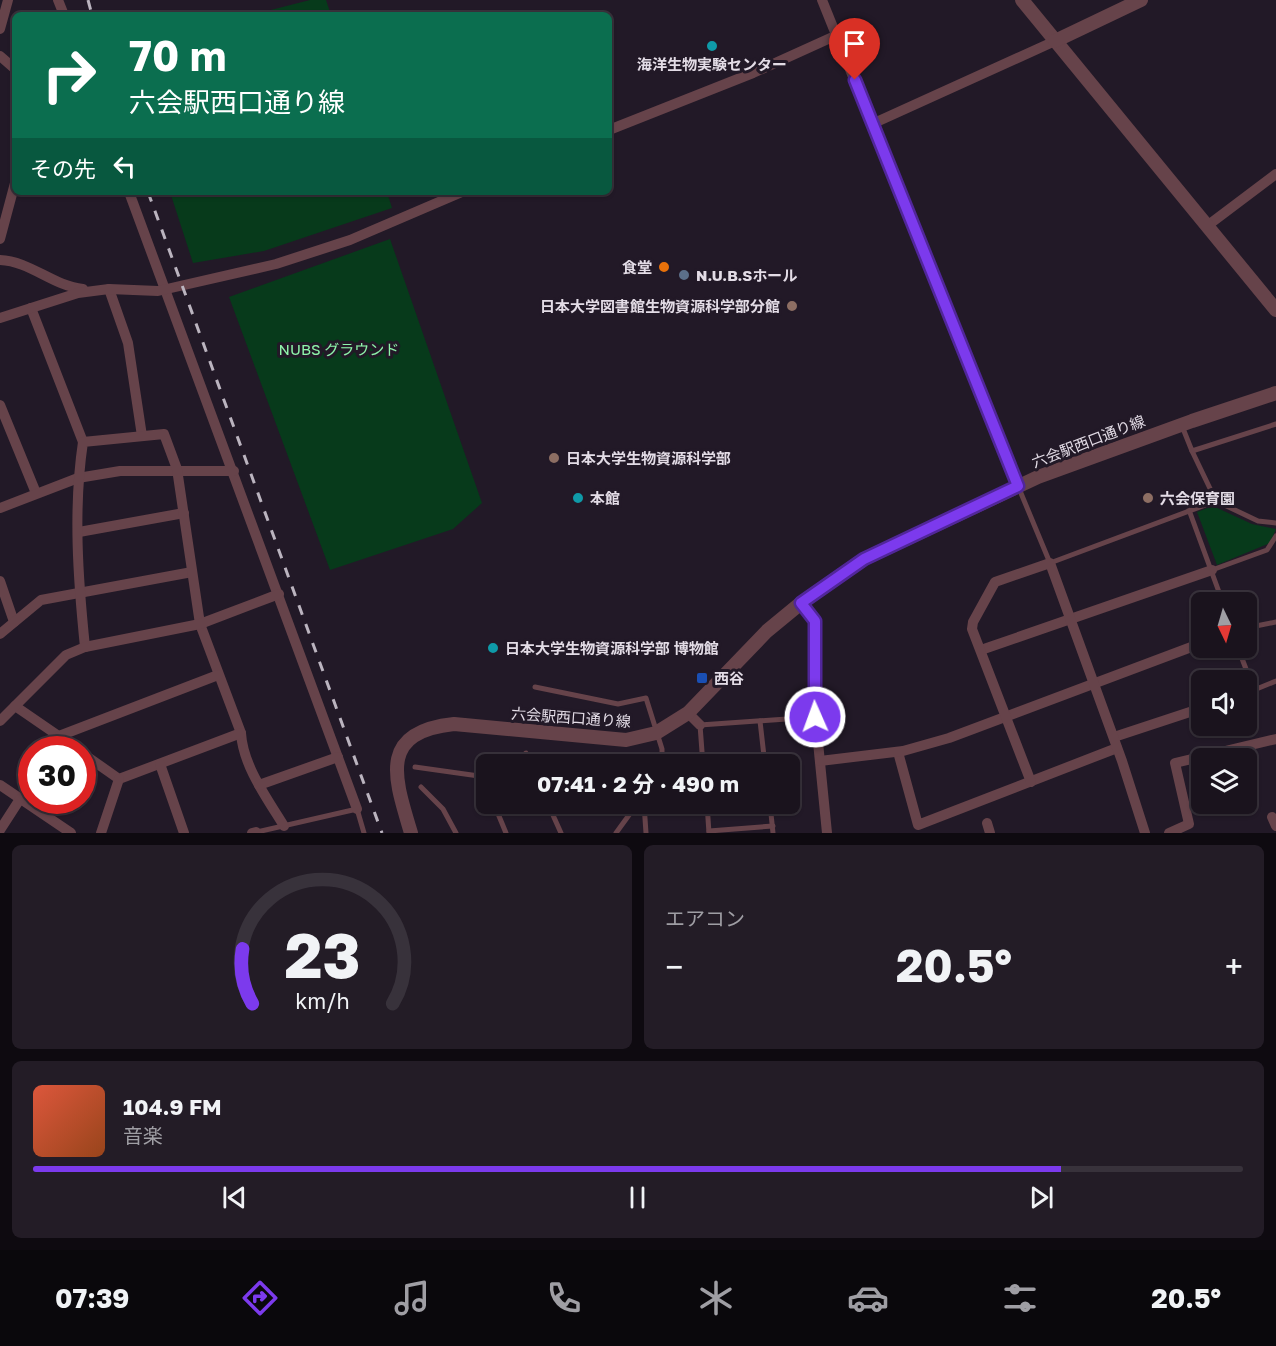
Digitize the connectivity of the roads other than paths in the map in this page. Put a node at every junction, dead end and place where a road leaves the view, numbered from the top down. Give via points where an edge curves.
1 (8, 0) edge
2 (822, 0) edge
3 (1022, 0) edge
4 (1141, 0) edge
5 (0, 29) edge
6 (837, 35) junction
7 (1055, 40) junction
8 (0, 56) edge
9 (12, 66) edge
10 (872, 124) junction
11 (612, 129) edge
12 (1274, 178) edge
13 (12, 194) edge
14 (130, 195) edge
15 (455, 195) edge
16 (1207, 226) junction
17 (0, 239) edge
18 (0, 260) edge
19 (109, 289) junction
20 (166, 289) junction
21 (93, 290) junction
22 (30, 309) junction
23 (1276, 310) edge
24 (0, 318) edge
25 (1276, 393) edge
26 (0, 405) edge
27 (1181, 424) junction
28 (1276, 424) edge
29 (4, 427) edge
30 (142, 436) junction
31 (84, 442) junction
32 (1192, 451) junction
33 (177, 469) junction
34 (234, 471) junction
35 (78, 478) junction
36 (1018, 486) junction
37 (36, 493) junction
38 (1216, 501) junction
39 (0, 508) edge
40 (1189, 510) junction
41 (184, 513) junction
42 (1276, 523) edge
43 (79, 532) junction
44 (1276, 536) edge
45 (1050, 563) junction
46 (1212, 570) junction
47 (192, 572) junction
48 (0, 581) edge
49 (79, 592) junction
50 (1219, 592) edge
51 (279, 594) junction
52 (801, 603) junction
53 (1071, 619) junction
54 (1276, 621) edge
55 (14, 622) junction
56 (200, 624) junction
57 (1257, 625) edge
58 (0, 634) edge
59 (815, 639) joint
60 (85, 647) junction
61 (1191, 647) edge
62 (981, 650) junction
63 (218, 675) junction
64 (1276, 681) edge
65 (1095, 685) junction
66 (536, 687) dead end
67 (1257, 688) edge
68 (15, 706) junction
69 (688, 712) junction
70 (1191, 712) edge
71 (815, 717) junction
72 (1006, 717) junction
73 (0, 721) edge
74 (760, 721) junction
75 (700, 725) junction
76 (241, 733) junction
77 (656, 733) junction
78 (59, 736) joint
79 (1276, 739) edge
80 (1116, 743) junction
81 (897, 752) junction
82 (662, 754) edge
83 (702, 754) edge
84 (764, 754) edge
85 (338, 757) junction
86 (820, 761) junction
87 (96, 763) edge
88 (160, 764) junction
89 (415, 767) dead end
90 (476, 776) edge
91 (119, 779) junction
92 (1031, 782) junction
93 (0, 785) edge
94 (259, 785) junction
95 (421, 787) dead end
96 (18, 798) edge
97 (18, 802) edge
98 (357, 809) junction
99 (42, 814) edge
100 (498, 814) edge
101 (552, 814) edge
102 (630, 814) edge
103 (645, 814) edge
104 (708, 814) edge
105 (771, 814) edge
106 (284, 826) junction
107 (773, 826) junction
108 (0, 830) edge
109 (709, 832) edge
110 (71, 833) edge
111 (101, 833) edge
112 (184, 833) edge
113 (255, 833) edge
114 (364, 833) edge
115 (411, 833) edge
116 (456, 833) edge
117 (506, 833) edge
118 (561, 833) edge
119 (616, 833) edge
120 (646, 833) edge
121 (773, 833) edge
122 (826, 833) edge
123 (1145, 833) edge
124 (1169, 833) edge

1 - 5 street
2 - 6 street
3 - 7 street
4 - 7 street
6 - 10 street
6 - 11 street
7 - 10 street
7 - 16 street
8 - 9 street
10 - 36 street
12 - 16 street
13 - 17 street
14 - 20 street
15 - 20 street via 318,252
16 - 23 street
18 - 21 street via 22,265 66,285
19 - 20 street
19 - 21 street
19 - 30 street via 128,343
20 - 34 street
21 - 22 street
22 - 24 street
22 - 31 street
25 - 27 street, 六会駅西口通り線
26 - 29 street
27 - 32 lane
27 - 36 street, 六会駅西口通り線
28 - 32 lane
29 - 37 street
30 - 31 street
30 - 33 street via 164,434
31 - 35 street
32 - 38 lane
33 - 34 street
33 - 35 street via 120,471
33 - 41 street
34 - 51 street
35 - 37 street
35 - 43 street
36 - 45 lane
36 - 52 street, 六会駅西口通り線 via 864,559
37 - 39 street
38 - 40 lane
38 - 42 lane via 1258,521
40 - 45 lane
40 - 46 lane
41 - 43 street
41 - 47 street
43 - 49 street
44 - 46 lane via 1267,550
45 - 53 street
45 - 62 street via 995,582 973,622
46 - 50 lane
46 - 53 street
47 - 49 street
47 - 56 street
48 - 55 street
49 - 55 street via 41,600
49 - 60 street
51 - 56 street
51 - 85 street
52 - 59 lane via 815,621
52 - 69 street, 六会駅西口通り線 via 752,646
53 - 62 street
53 - 65 street
54 - 57 lane
55 - 58 street
56 - 60 street
56 - 63 street
59 - 71 street
60 - 68 street via 66,656
61 - 65 street
62 - 72 street
63 - 76 street
63 - 78 street
64 - 67 lane
65 - 72 street
65 - 80 street
66 - 77 lane via 618,704 646,698
68 - 73 street
68 - 78 street
69 - 75 street
69 - 77 street, 六会駅西口通り線
70 - 80 street
71 - 74 lane
71 - 86 street
72 - 81 street
72 - 92 street
74 - 75 lane
74 - 84 lane
75 - 83 lane
76 - 88 street
76 - 94 street via 242,746
77 - 82 lane
77 - 115 street, 六会駅西口通り線 via 626,740 454,724 432,726 415,735 398,754 395,769
79 - 124 street via 1175,763 1189,824
80 - 92 street
80 - 123 street
81 - 86 street
81 - 92 street via 918,825
85 - 94 street
85 - 98 street
86 - 122 street
87 - 91 street
88 - 91 street
88 - 112 street
89 - 90 lane
91 - 111 street
93 - 96 street
94 - 106 street
95 - 116 lane via 443,809
97 - 108 street
98 - 106 lane
98 - 114 lane
99 - 110 street
100 - 117 lane
101 - 118 lane
102 - 119 lane
103 - 120 lane
104 - 109 lane
105 - 107 lane
106 - 113 lane
107 - 109 lane
107 - 121 lane

